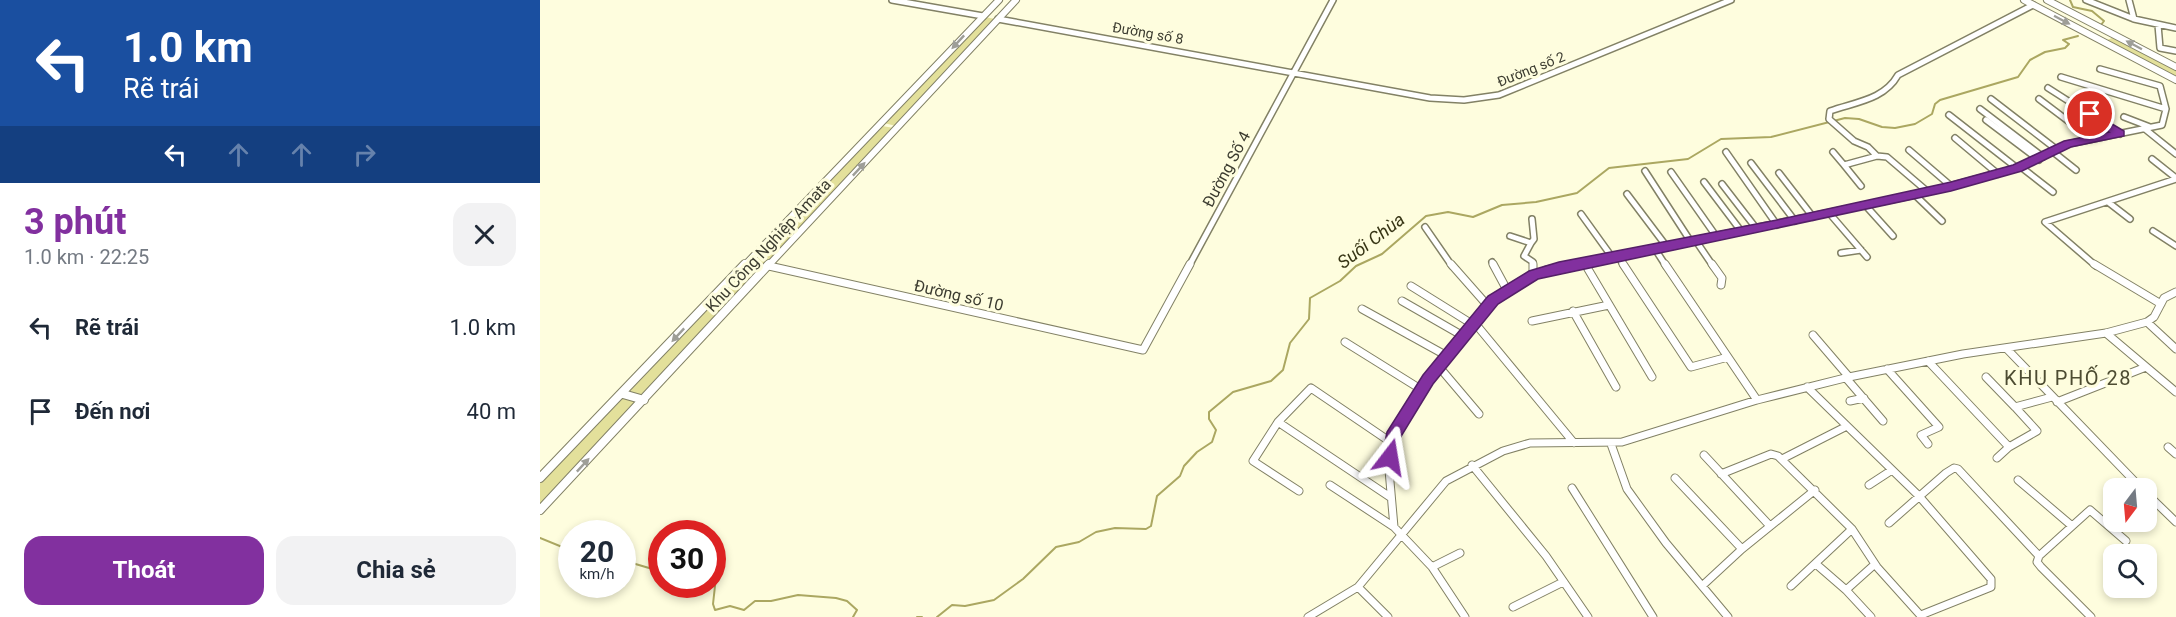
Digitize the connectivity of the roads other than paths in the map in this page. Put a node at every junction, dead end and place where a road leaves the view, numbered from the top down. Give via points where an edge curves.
1 (892, 0) edge
2 (999, 0) edge
3 (1016, 0) edge
4 (1333, 0) edge
5 (1731, 0) edge
6 (2024, 0) edge
7 (2047, 0) edge
8 (2086, 0) edge
9 (2129, 0) edge
10 (1721, 2) edge
11 (2096, 2) edge
12 (2033, 5) junction
13 (983, 16) junction
14 (998, 19) junction
15 (2134, 20) junction
16 (2091, 23) junction
17 (2158, 25) junction
18 (2176, 28) edge
19 (2079, 29) junction
20 (2110, 33) junction
21 (2098, 39) junction
22 (2176, 51) edge
23 (2176, 67) edge
24 (2100, 69) dead end
25 (1294, 72) junction
26 (2061, 77) dead end
27 (2176, 80) edge
28 (2048, 88) dead end
29 (1991, 99) dead end
30 (2039, 99) dead end
31 (1980, 109) dead end
32 (2166, 109) junction
33 (1949, 115) dead end
34 (2124, 117) dead end
35 (1986, 120) dead end
36 (880, 124) junction
37 (898, 127) junction
38 (2147, 128) junction
39 (2120, 134) junction
40 (1955, 138) dead end
41 (2092, 139) junction
42 (1909, 150) dead end
43 (2054, 150) junction
44 (1726, 152) dead end
45 (1833, 152) dead end
46 (2176, 154) edge
47 (1877, 156) junction
48 (2041, 159) junction
49 (2152, 159) dead end
50 (1751, 163) dead end
51 (1844, 165) junction
52 (2019, 168) junction
53 (2076, 170) dead end
54 (1645, 171) dead end
55 (1671, 172) dead end
56 (1779, 173) dead end
57 (1998, 174) junction
58 (2176, 179) edge
59 (1704, 182) dead end
60 (1722, 184) dead end
61 (1861, 186) dead end
62 (1951, 186) junction
63 (1928, 192) junction
64 (2053, 192) dead end
65 (1627, 194) dead end
66 (1915, 195) junction
67 (2108, 202) junction
68 (1866, 206) junction
69 (1581, 214) dead end
70 (1830, 214) junction
71 (1814, 217) junction
72 (1532, 219) dead end
73 (2130, 219) dead end
74 (1795, 221) junction
75 (1942, 221) dead end
76 (1777, 225) junction
77 (1425, 227) dead end
78 (1756, 228) junction
79 (1741, 231) junction
80 (2153, 231) dead end
81 (1510, 236) dead end
82 (1716, 236) junction
83 (1893, 236) dead end
84 (1694, 241) junction
85 (1531, 243) junction
86 (2176, 246) edge
87 (1667, 247) junction
88 (1655, 249) junction
89 (1861, 250) junction
90 (1841, 254) dead end
91 (1615, 257) junction
92 (1867, 257) dead end
93 (749, 262) junction
94 (1492, 262) dead end
95 (1584, 263) junction
96 (769, 266) junction
97 (1533, 275) junction
98 (1721, 285) dead end
99 (1411, 286) dead end
100 (1507, 290) junction
101 (2176, 292) edge
102 (1402, 301) dead end
103 (2161, 304) junction
104 (1609, 305) junction
105 (1488, 306) junction
106 (1362, 309) dead end
107 (1573, 311) junction
108 (1532, 321) dead end
109 (2147, 322) junction
110 (1473, 323) junction
111 (2106, 333) junction
112 (1813, 335) dead end
113 (1463, 336) junction
114 (1345, 342) dead end
115 (2006, 348) junction
116 (2176, 349) edge
117 (1143, 350) joint
118 (1448, 356) junction
119 (1728, 357) junction
120 (1928, 361) junction
121 (2146, 367) junction
122 (1440, 368) junction
123 (1887, 369) junction
124 (1652, 377) dead end
125 (1847, 377) junction
126 (1986, 377) dead end
127 (1616, 387) dead end
128 (1807, 387) junction
129 (1422, 390) junction
130 (2176, 392) edge
131 (623, 394) junction
132 (1864, 398) junction
133 (644, 400) junction
134 (1757, 400) junction
135 (2055, 400) junction
136 (1850, 401) dead end
137 (2014, 407) junction
138 (1479, 414) dead end
139 (1883, 421) dead end
140 (1278, 422) junction
141 (1847, 426) junction
142 (1392, 443) junction
143 (1574, 443) junction
144 (1611, 444) junction
145 (1928, 444) dead end
146 (2009, 447) junction
147 (2168, 447) dead end
148 (2176, 454) edge
149 (1704, 455) dead end
150 (1997, 458) dead end
151 (1782, 459) junction
152 (1472, 465) junction
153 (1892, 470) junction
154 (1722, 474) junction
155 (540, 478) edge
156 (1676, 478) dead end
157 (2131, 478) edge
158 (2018, 480) dead end
159 (1330, 485) dead end
160 (1869, 485) dead end
161 (1572, 488) dead end
162 (1815, 490) junction
163 (1299, 491) dead end
164 (1919, 496) junction
165 (1390, 497) junction
166 (2157, 504) edge
167 (541, 509) edge
168 (2176, 522) edge
169 (1889, 523) dead end
170 (1770, 526) junction
171 (2072, 526) junction
172 (1394, 527) junction
173 (1852, 529) junction
174 (1399, 535) junction
175 (2127, 541) dead end
176 (1742, 549) junction
177 (1460, 553) dead end
178 (2039, 556) junction
179 (1816, 564) junction
180 (1875, 564) junction
181 (1432, 567) junction
182 (1563, 582) junction
183 (1702, 586) junction
184 (1791, 586) dead end
185 (1358, 587) junction
186 (1845, 590) junction
187 (1514, 607) dead end
188 (1922, 616) edge
189 (1308, 617) edge
190 (1388, 617) edge
191 (1465, 617) edge
192 (1588, 617) edge
193 (1653, 617) edge
194 (1728, 617) edge
195 (1871, 617) edge
196 (2091, 617) edge

1 - 13 street
2 - 13 street, Khu Công Nghiệp Amata
3 - 14 street, Khu Công Nghiệp Amata
4 - 25 street, Đường Số 4
5 - 10 street, Đường số 2
6 - 12 street
7 - 16 street
8 - 11 street
9 - 15 street
10 - 25 street, Đường số 2 via 1493,97 1430,98
11 - 15 street
12 -> 19 street
12 - 47 street via 1898,75 1895,83 1881,93 1830,111 1829,119
13 - 14 street
13 -> 36 street, Khu Công Nghiệp Amata
14 - 25 street, Đường số 8
14 - 37 street, Khu Công Nghiệp Amata
15 - 17 street
16 - 19 street
16 - 20 street
17 - 18 street
17 - 22 street via 2160,48
19 - 21 street
20 - 21 street
23 -> 20 street
21 - 27 street
24 - 32 street via 2159,85
25 - 117 street, Đường Số 4
26 - 32 street
28 - 39 street
29 - 43 street
30 - 41 street
31 - 48 street
32 - 38 street via 2162,124
33 - 52 street
34 - 38 street
35 - 48 street
36 - 37 street
36 - 93 street, Khu Công Nghiệp Amata
96 -> 37 street, Khu Công Nghiệp Amata
38 - 39 street
38 - 46 street
39 - 41 street
40 - 57 street
41 - 43 street
42 - 62 street
43 - 48 street
43 - 53 street
44 - 76 street
45 - 51 street
47 - 51 street
47 - 63 street via 1887,157
48 - 52 street
49 - 58 street
50 - 74 street
51 - 61 street
52 - 57 street
52 - 64 street
54 - 84 street
55 - 82 street
56 - 71 street
57 - 62 street
58 - 67 street
59 - 79 street
60 - 78 street
62 - 63 street
63 - 66 street
65 - 87 street
66 - 68 street
66 - 75 street
67 - 73 street
67 - 103 street via 2045,222 2100,268
68 - 70 street
68 - 83 street
69 - 91 street
70 - 71 street
70 - 89 street
71 - 74 street
72 - 85 street
74 - 76 street
76 - 78 street
77 - 105 street via 1461,278
78 - 79 street
79 - 82 street
80 - 86 street
81 - 85 street
82 - 84 street
84 - 87 street
84 - 98 street via 1722,278
85 - 97 street via 1524,256 1533,262
87 - 88 street
88 - 91 street
88 - 119 street
89 - 90 street
89 - 92 street
91 - 95 street
91 - 119 street via 1691,367
93 - 96 street
93 -> 131 street, Khu Công Nghiệp Amata
94 - 100 street
95 - 97 street
95 - 104 street
96 - 117 street, Đường số 10
96 - 133 street, Khu Công Nghiệp Amata
97 - 100 street
99 - 110 street
100 - 105 street
101 - 103 street
102 - 113 street
103 - 109 street
104 - 107 street
104 - 124 street
105 - 110 street
106 - 118 street
107 - 108 street
107 - 127 street
109 - 111 street
109 - 116 street
110 - 113 street
110 - 143 street
111 - 115 street
111 - 121 street
112 - 125 street
113 - 118 street
114 - 129 street
115 - 120 street
115 - 135 street
118 - 122 street
119 - 134 street
120 - 123 street
120 - 146 street
121 - 130 street
121 - 135 street
122 - 129 street
122 - 138 street
123 - 125 street
123 - 145 street via 1939,427 1920,435
125 - 128 street
125 - 132 street
126 - 137 street
128 - 134 street
128 - 141 street
129 - 142 street via 1392,436
131 - 133 street
131 - 155 street, Khu Công Nghiệp Amata
132 - 136 street
132 - 139 street
167 -> 133 street, Khu Công Nghiệp Amata
134 - 144 street
135 - 137 street
135 - 157 street
137 - 146 street via 2037,431
140 - 142 street via 1311,388
140 - 163 street via 1254,461
140 - 165 street
141 - 151 street
141 - 153 street
142 - 165 street
143 - 144 street
143 - 152 street via 1530,443
144 - 183 street via 1627,489
146 - 150 street
147 - 148 street
149 - 154 street
151 - 154 street via 1771,454
151 - 162 street
152 - 174 street via 1446,482
152 - 182 street via 1496,490
153 - 160 street
153 - 164 street
154 - 170 street
156 - 176 street
158 - 171 street
159 - 172 street
161 - 193 street
162 - 170 street
162 - 173 street
164 - 169 street
164 - 178 street via 1946,473 1958,469
164 - 188 street via 1987,572 1993,584
165 - 172 street
166 - 168 street
170 - 176 street
171 - 175 street via 2093,511
171 - 178 street
172 - 174 street
173 - 179 street
173 - 180 street
174 - 181 street
174 - 185 street
176 - 183 street
177 - 181 street
178 - 196 street via 2037,562 2041,567
179 - 184 street
179 - 186 street
180 - 186 street
180 - 188 street
181 - 191 street
182 - 187 street
182 - 192 street
183 - 194 street
185 - 189 street
185 - 190 street
186 - 195 street

